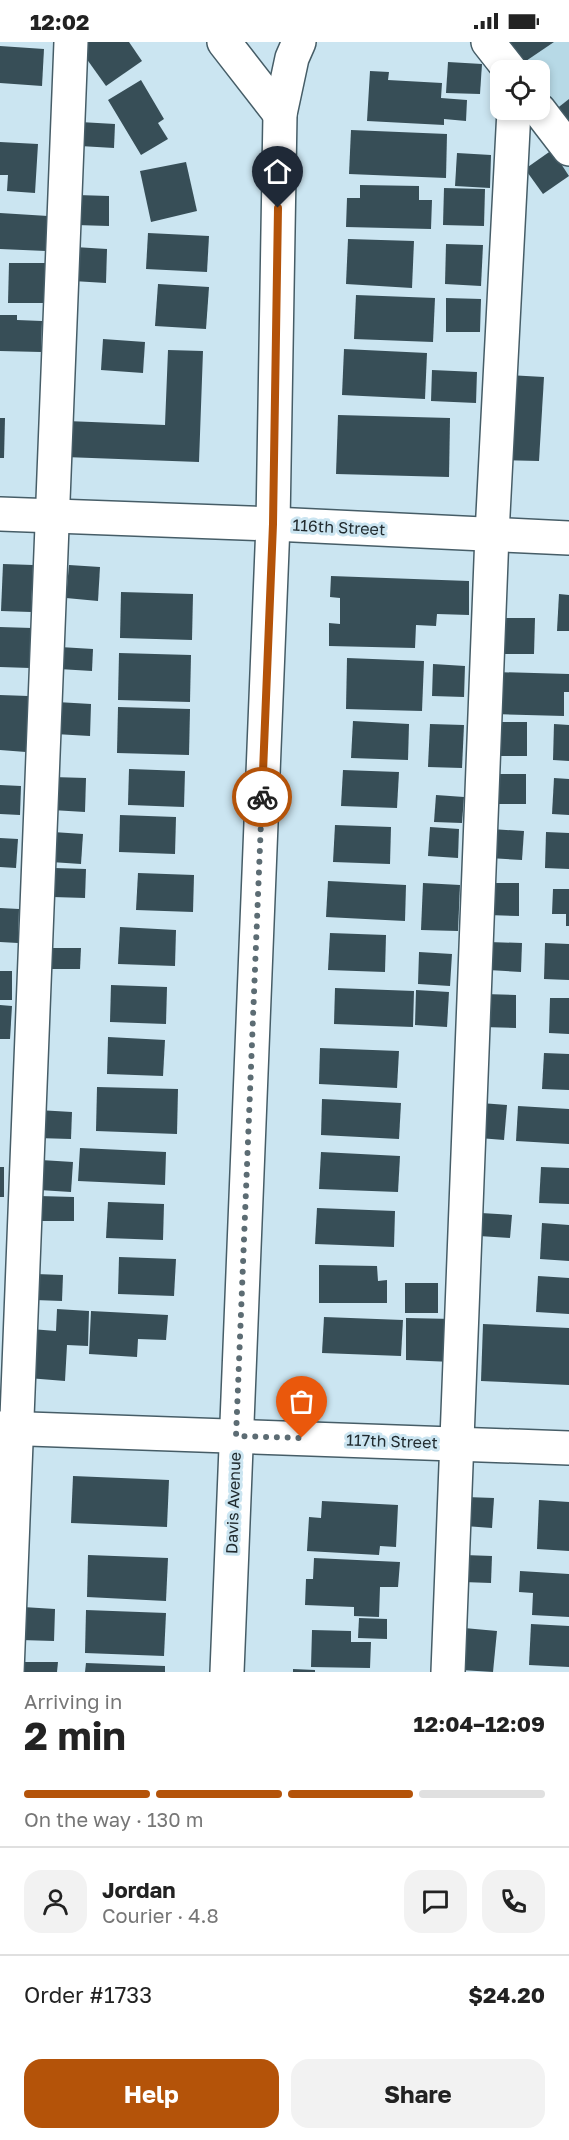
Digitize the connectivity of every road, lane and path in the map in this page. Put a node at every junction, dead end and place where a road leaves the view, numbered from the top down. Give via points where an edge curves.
1 (71, 42) edge
2 (224, 42) edge
3 (299, 42) edge
4 (488, 42) edge
5 (502, 60) edge
6 (280, 114) junction
7 (513, 120) edge
8 (547, 120) edge
9 (569, 149) edge
10 (0, 514) edge
11 (54, 516) junction
12 (273, 524) junction
13 (492, 534) junction
14 (569, 538) edge
15 (8, 1428) edge
16 (236, 1436) junction
17 (457, 1444) junction
18 (569, 1448) edge
19 (4, 1630) edge
20 (7, 1672) edge
21 (227, 1672) edge
22 (448, 1672) edge

1 - 11 street
2 - 6 street
3 - 6 street, Davis Avenue
4 - 5 street
6 - 12 street, Davis Avenue
7 - 13 street
8 - 9 street
10 - 11 street, 116th Street
11 - 12 street, 116th Street
11 - 15 street
12 - 13 street, 116th Street
12 - 16 street, Davis Avenue
13 - 14 street, 116th Street
13 - 17 street
15 - 16 street, 117th Street
15 - 19 street
16 - 17 street, 117th Street
16 - 21 street, Davis Avenue
17 - 18 street, 117th Street
17 - 22 street
19 - 20 street

